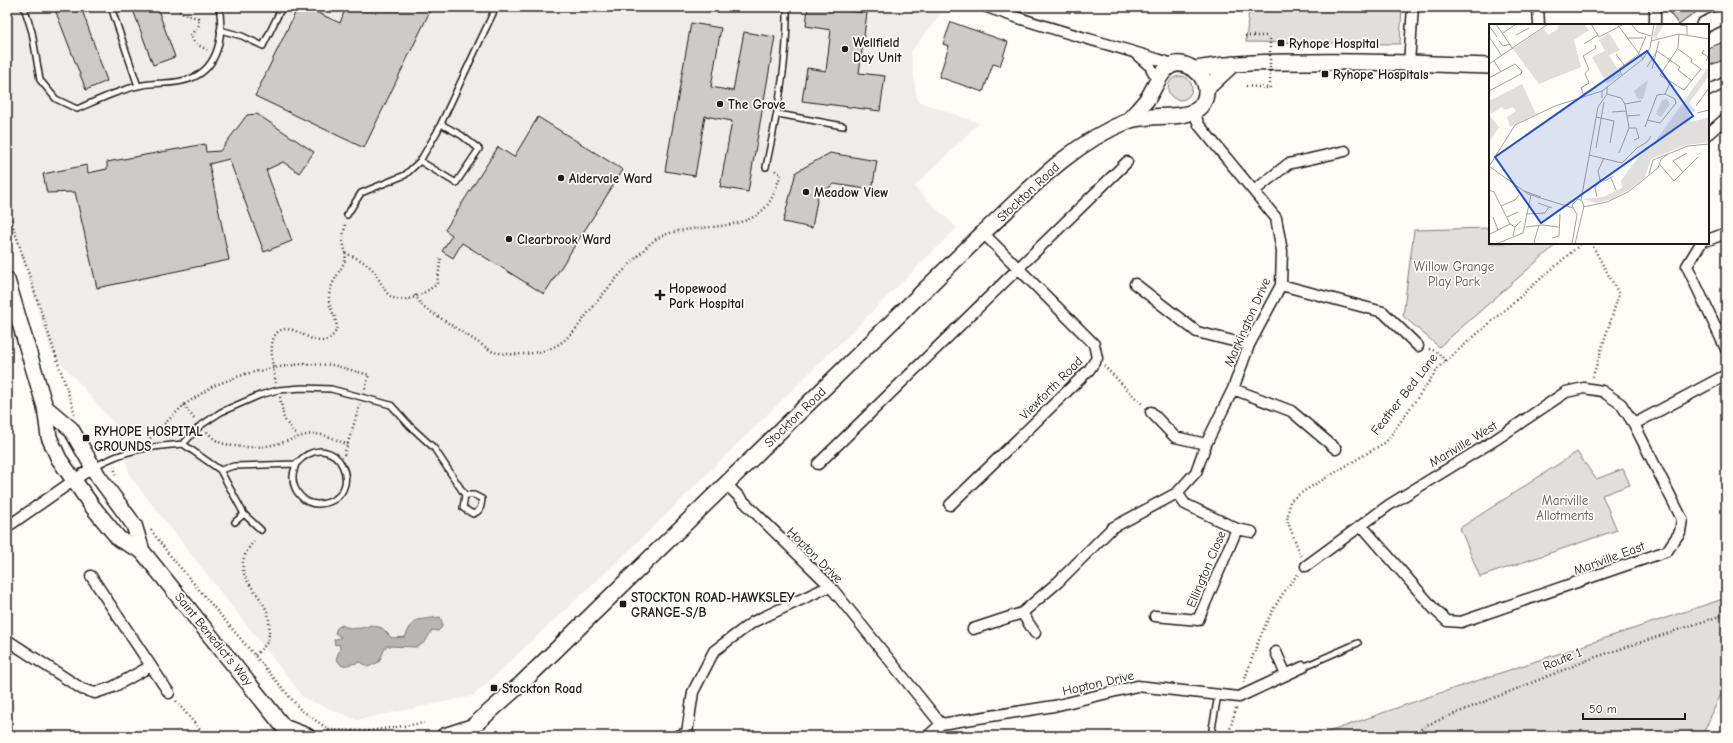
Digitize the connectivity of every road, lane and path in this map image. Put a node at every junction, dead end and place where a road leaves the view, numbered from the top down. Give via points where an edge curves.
1 (24, 7) edge
2 (111, 7) edge
3 (180, 7) edge
4 (219, 7) edge
5 (282, 7) edge
6 (496, 7) edge
7 (788, 7) edge
8 (987, 7) edge
9 (1413, 7) edge
10 (1538, 7) edge
11 (1655, 7) edge
12 (1010, 11) edge
13 (1726, 15) edge
14 (1539, 24) edge
15 (1655, 24) edge
16 (1706, 24) edge
17 (220, 30) junction
18 (1245, 36) dead end
19 (1127, 48) junction
20 (216, 54) junction
21 (1409, 63) junction
22 (1233, 64) junction
23 (1175, 65) junction
24 (1489, 66) edge
25 (1196, 69) junction
26 (1726, 82) edge
27 (1156, 83) junction
28 (138, 86) junction
29 (1246, 86) dead end
30 (1206, 89) junction
31 (1709, 90) edge
32 (1194, 112) junction
33 (778, 114) junction
34 (1175, 115) junction
35 (1726, 118) edge
36 (1128, 121) junction
37 (441, 124) junction
38 (843, 126) dead end
39 (1709, 133) edge
40 (1345, 151) dead end
41 (420, 161) junction
42 (1127, 162) dead end
43 (766, 167) joint
44 (1254, 191) junction
45 (7, 208) edge
46 (347, 215) joint
47 (1726, 233) edge
48 (983, 234) junction
49 (1709, 240) edge
50 (1581, 244) edge
51 (1592, 244) edge
52 (1700, 244) edge
53 (345, 253) junction
54 (442, 257) dead end
55 (1020, 269) junction
56 (7, 280) edge
57 (1135, 284) dead end
58 (1281, 285) junction
59 (415, 296) junction
60 (1249, 345) junction
61 (1418, 346) joint
62 (1726, 349) edge
63 (1097, 358) junction
64 (1446, 361) junction
65 (1726, 375) edge
66 (1233, 389) junction
67 (1589, 389) junction
68 (278, 390) junction
69 (184, 404) dead end
70 (45, 407) junction
71 (1151, 412) joint
72 (76, 416) dead end
73 (1634, 424) junction
74 (200, 426) junction
75 (297, 436) junction
76 (183, 444) junction
77 (1206, 444) junction
78 (348, 445) dead end
79 (1336, 449) dead end
80 (296, 464) junction
81 (818, 464) dead end
82 (93, 468) junction
83 (115, 468) dead end
84 (220, 470) junction
85 (74, 480) junction
86 (118, 484) dead end
87 (726, 484) junction
88 (1177, 493) junction
89 (465, 495) junction
90 (950, 505) dead end
91 (244, 514) junction
92 (234, 522) dead end
93 (147, 524) dead end
94 (1362, 526) junction
95 (7, 527) edge
96 (1237, 529) junction
97 (261, 530) dead end
98 (1252, 532) dead end
99 (255, 540) dead end
100 (142, 551) junction
101 (1306, 566) junction
102 (91, 576) dead end
103 (830, 586) junction
104 (1022, 613) junction
105 (1726, 614) edge
106 (1155, 616) dead end
107 (973, 629) dead end
108 (1034, 633) dead end
109 (7, 640) edge
110 (1358, 643) dead end
111 (1276, 652) dead end
112 (255, 655) junction
113 (151, 666) junction
114 (1303, 668) joint
115 (1286, 675) junction
116 (169, 693) joint
117 (1218, 695) junction
118 (1239, 697) junction
119 (424, 723) dead end
120 (941, 724) junction
121 (1212, 728) dead end
122 (329, 730) junction
123 (288, 732) edge
124 (467, 732) edge
125 (685, 735) edge
126 (205, 736) edge
127 (307, 736) edge
128 (329, 736) edge
129 (444, 736) edge
130 (928, 736) edge
131 (1228, 736) edge
132 (1411, 736) edge

1 - 28 lane via 32,32 40,80 56,99 77,109
2 - 28 lane
3 - 20 path via 180,13 198,18 200,22 190,36 191,40
4 - 17 lane
5 - 17 lane via 262,46 242,36
6 - 37 lane
7 - 33 lane
8 - 12 street
9 - 21 street
10 - 14 street
11 - 15 street
12 - 19 street
13 - 16 main road
17 - 20 lane
18 - 29 path, bridge via 1270,36 1270,88
19 - 23 street
19 - 27 street via 1145,61
20 - 28 lane via 207,69 191,79
21 - 22 main road via 1359,61
21 - 24 main road
22 - 25 main road
22 - 30 main road
23 - 25 main road via 1186,65
23 - 27 main road, Stockton Road via 1165,70
25 - 30 main road via 1202,75
26 - 31 street
27 - 34 main road via 1156,96 1160,105
27 - 36 main road, Stockton Road via 1147,99
30 - 32 main road via 1201,106
32 - 34 main road, Stockton Road
32 - 44 street, Markington Drive via 1199,125
33 - 38 lane
33 - 43 lane
34 - 36 main road, Stockton Road
35 - 39 street
36 - 48 main road, Stockton Road via 1081,146 1056,165
37 - 41 lane
37 - 41 lane via 479,149 456,183
40 - 44 street via 1288,164
41 - 46 lane via 405,175 361,193
42 - 55 street
43 - 59 path via 782,174 765,208 753,218 660,237 629,265 573,333 555,347 524,354 493,352 424,307
44 - 58 street, Markington Drive via 1276,218 1282,251
45 - 72 path
46 - 53 path via 343,239
47 - 49 street
48 - 55 street, Viewforth Road
48 - 87 main road, Stockton Road
50 - 64 path, Feather Bed Lane
51 - 67 path via 1619,294
52 - 62 street via 1687,266
53 - 59 path via 362,260 371,268 388,294 398,300
53 - 68 path via 346,258 330,289 331,308 337,324 333,335 322,341 285,330 273,339 271,349
54 - 59 path via 437,284
55 - 63 street, Viewforth Road via 1094,344
55 - 81 street
56 - 70 main road, Saint Benedict's Way
57 - 60 street via 1197,332
58 - 60 street, Markington Drive
58 - 61 street via 1383,312
60 - 66 street, Markington Drive
61 - 64 path via 1436,351
63 - 71 path
63 - 90 street, Viewforth Road via 1089,370
64 - 101 path, Feather Bed Lane via 1386,442 1290,501 1287,520
65 - 73 street
66 - 77 street, Markington Drive
66 - 79 street via 1291,411
67 - 73 street, Mariville West via 1602,391 1621,404
67 - 94 street, Mariville West via 1566,392 1495,440 1407,493
68 - 74 lane via 260,394
68 - 75 path via 284,419
68 - 89 lane via 331,389 391,405 434,448
69 - 74 path
70 - 82 main road, Saint Benedict's Way via 71,429
70 - 85 main road, Saint Benedict's Way via 49,437 59,459
71 - 77 street via 1175,437
73 - 94 street, Mariville East via 1682,519 1680,532 1667,551 1461,622 1447,621
74 - 75 path via 218,442 240,446 260,447
74 - 76 lane
75 - 78 path via 328,436
76 - 82 lane via 140,448 109,459
76 - 84 lane
77 - 88 street, Markington Drive via 1196,472
80 - 80 lane via 305,455 317,451 330,453 340,460 346,472 345,485 339,496 328,503 315,504 303,499 295,489 292,477
80 - 84 lane via 234,466
82 - 85 street
82 - 100 main road, Saint Benedict's Way via 134,525
83 - 86 path
84 - 91 lane
85 - 95 street
85 - 100 main road, Saint Benedict's Way via 119,539
87 - 103 street, Hopton Drive
87 - 124 main road, Stockton Road via 522,684
88 - 96 street, Ellington Close via 1185,504
88 - 104 street, Markington Drive via 1112,528 1058,582
89 - 89 lane via 474,495 482,499 478,512 473,514 462,508
91 - 92 lane
91 - 97 lane
93 - 112 path via 168,553
94 - 101 street, Mariville West
96 - 98 street, Ellington Close
96 - 106 street, Ellington Close via 1198,620
99 - 112 path via 242,559 242,570 265,605 270,622 268,640
100 - 123 main road, Saint Benedict's Way
101 - 118 path via 1287,587 1258,639
102 - 113 street
103 - 120 street, Hopton Drive
103 - 125 street via 753,622 714,651 693,692
104 - 107 street, Markington Drive
104 - 108 street
105 - 132 path, Route 1 via 1593,658 1427,725
109 - 113 street via 82,689 95,693 113,687
110 - 114 lane
111 - 115 street
112 - 122 path via 300,709
113 - 116 street
114 - 115 street
115 - 118 street
116 - 126 path
117 - 118 street, Hopton Drive
117 - 120 street, Hopton Drive via 1137,686 1054,706
117 - 121 lane
118 - 131 path
119 - 122 path via 369,730
120 - 130 street
122 - 128 path
123 - 127 main road, Saint Benedict's Way
124 - 129 main road, Stockton Road

